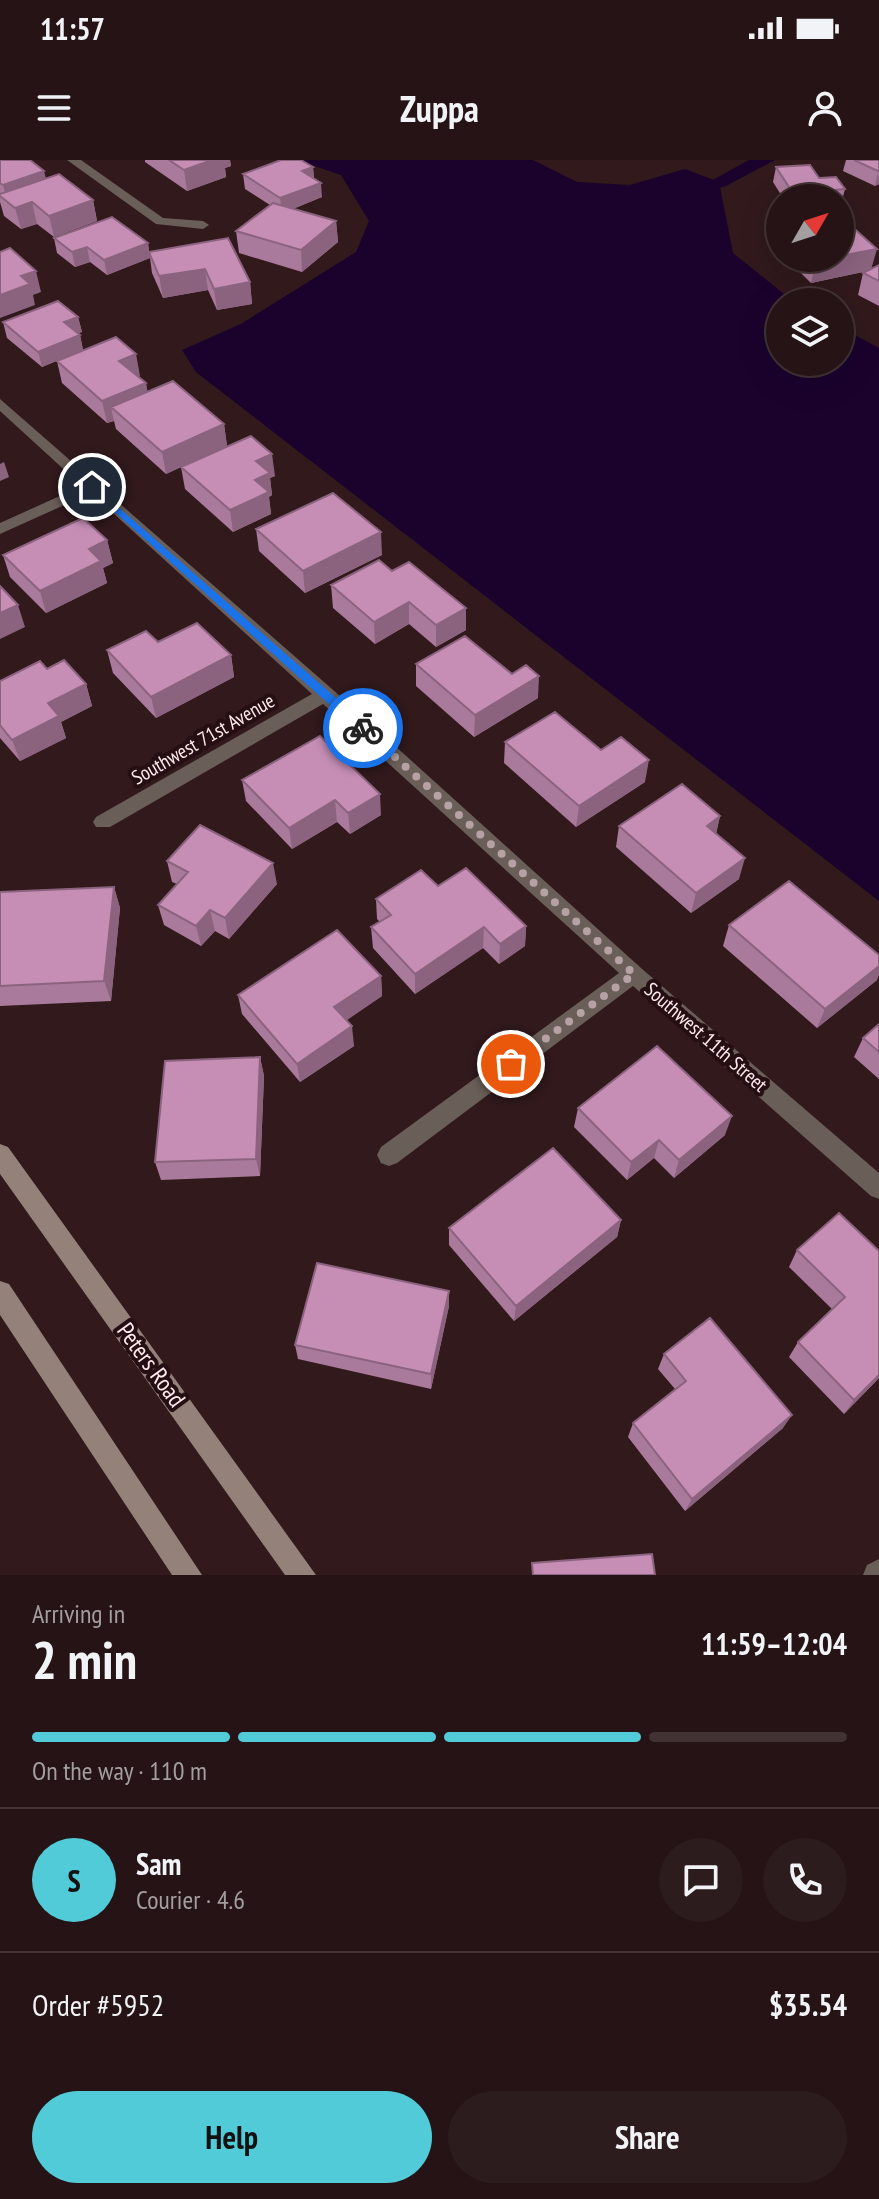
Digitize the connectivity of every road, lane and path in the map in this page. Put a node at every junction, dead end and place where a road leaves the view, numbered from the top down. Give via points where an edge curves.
1 (73, 160) edge
2 (203, 225) dead end
3 (0, 403) edge
4 (92, 487) junction
5 (0, 529) edge
6 (326, 694) junction
7 (103, 822) dead end
8 (634, 974) junction
9 (0, 1155) edge
10 (389, 1155) dead end
11 (879, 1188) edge
12 (0, 1293) edge
13 (188, 1575) edge
14 (302, 1575) edge

1 - 2 street via 160,221
3 - 4 street, Southwest 11th Street
4 - 5 street
4 - 6 street, Southwest 11th Street
6 - 7 street, Southwest 71st Avenue
6 - 8 street, Southwest 11th Street
8 - 10 street
8 - 11 street, Southwest 11th Street
9 - 14 main road, Peters Road
12 - 13 main road

